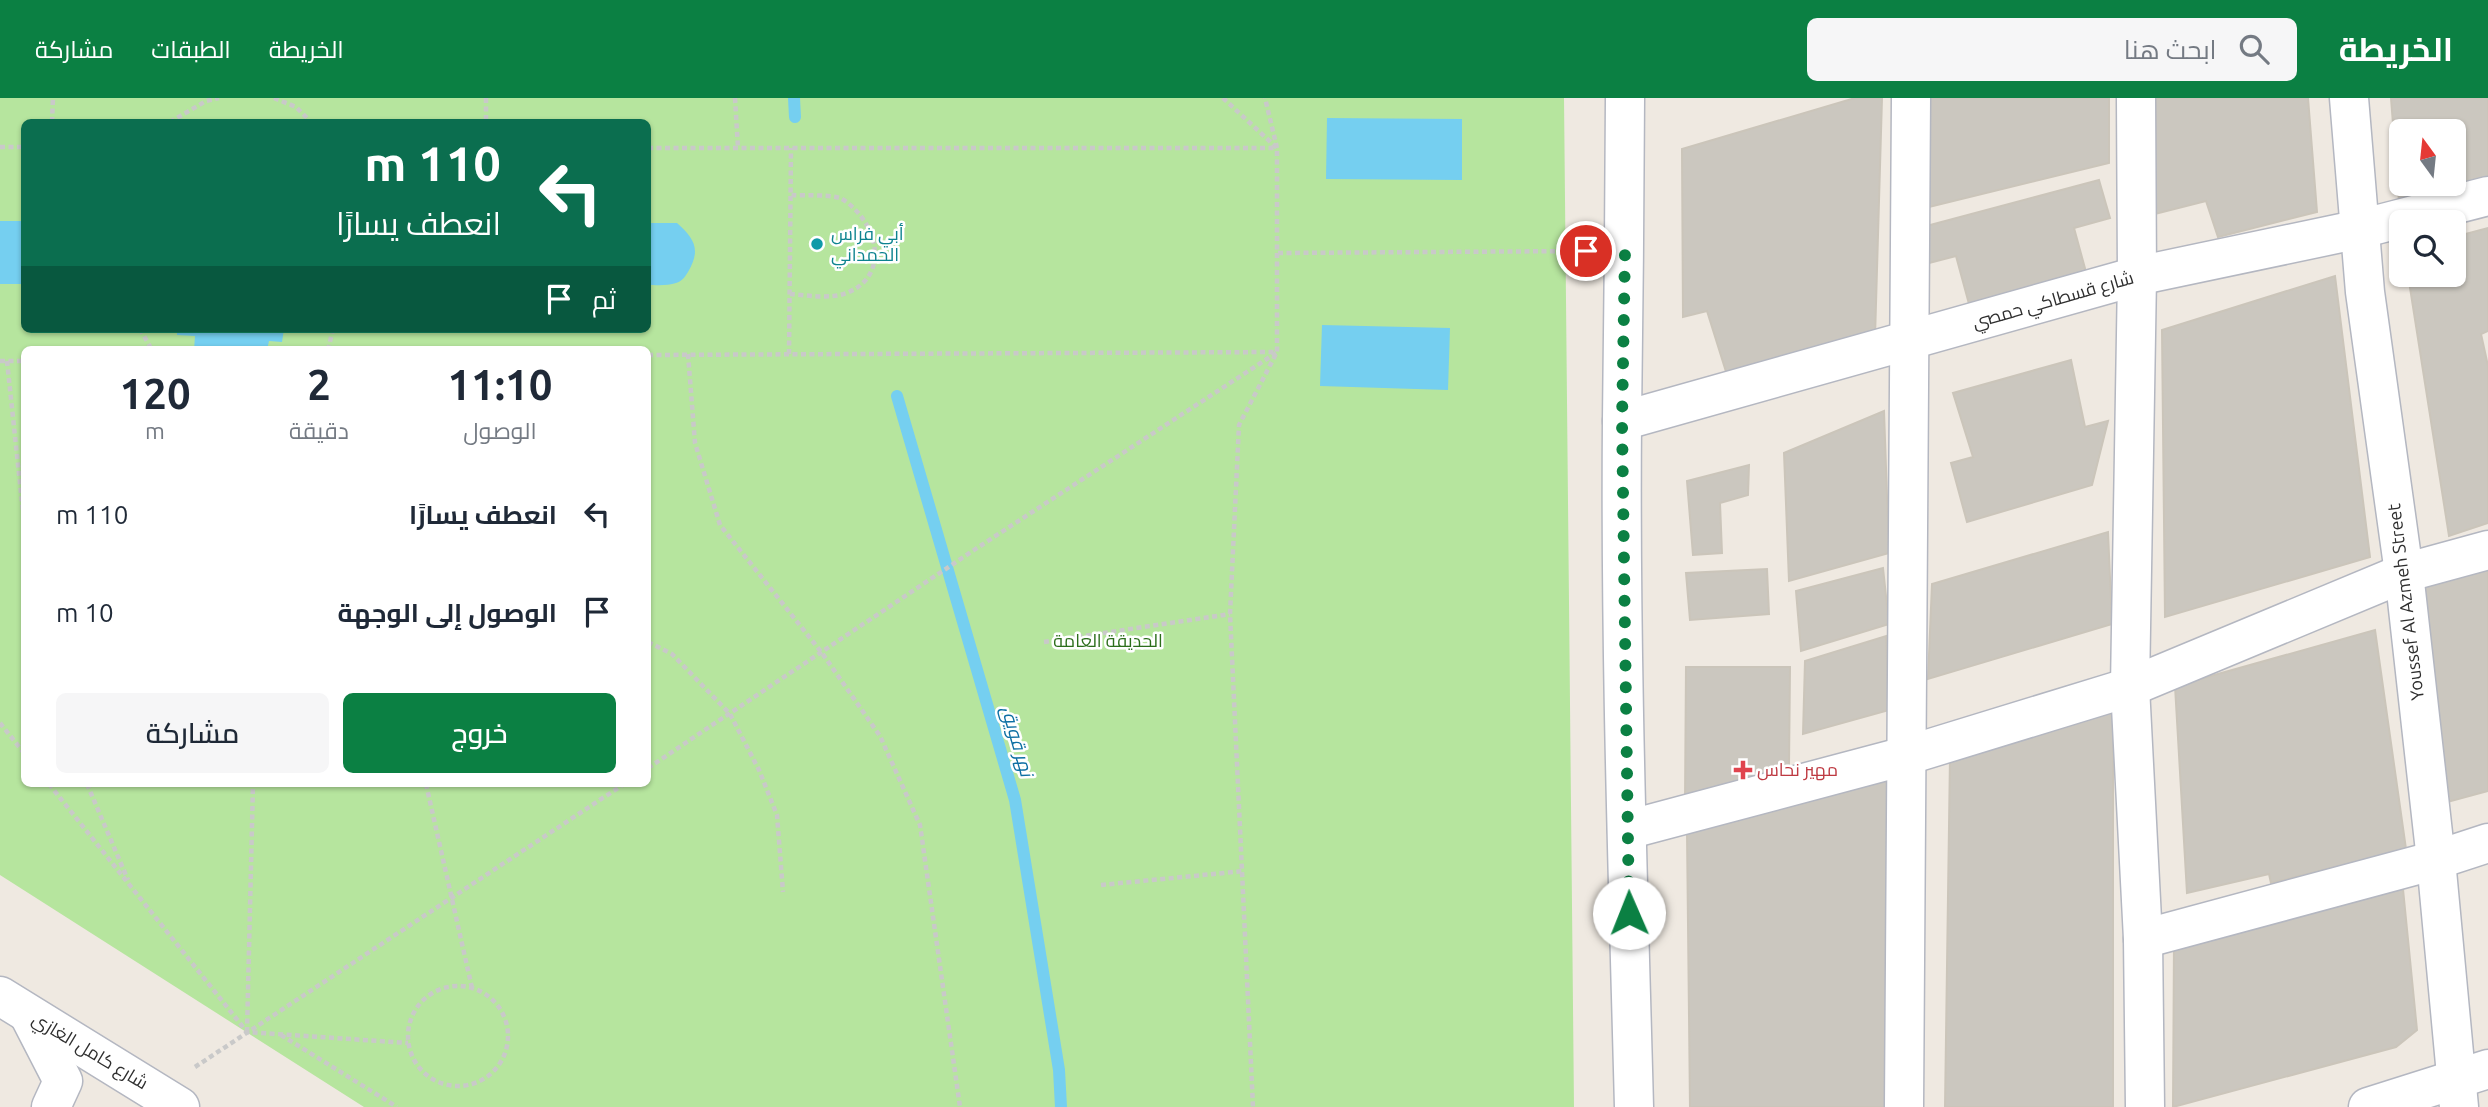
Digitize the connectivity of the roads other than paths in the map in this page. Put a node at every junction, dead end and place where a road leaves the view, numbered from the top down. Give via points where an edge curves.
1 (1625, 98) edge
2 (1911, 98) edge
3 (2136, 98) edge
4 (2349, 98) edge
5 (2488, 196) edge
6 (2360, 229) junction
7 (2137, 276) junction
8 (1909, 340) junction
9 (1622, 421) junction
10 (2488, 550) edge
11 (2404, 573) junction
12 (2130, 687) junction
13 (1905, 755) junction
14 (1627, 830) junction
15 (2488, 843) edge
16 (2436, 860) junction
17 (2143, 939) junction
18 (15, 1005) edge
19 (2468, 1085) edge
20 (168, 1100) edge
21 (51, 1107) edge
22 (1634, 1107) edge
23 (1904, 1107) edge
24 (2145, 1107) edge
25 (2368, 1107) edge

1 - 9 street
2 - 8 street
3 - 7 street
4 - 6 street, Youssef Al Azmeh Street
5 - 6 street, شارع قسطاكي حمصي
6 - 7 street, شارع قسطاكي حمصي
6 - 11 street, Youssef Al Azmeh Street
7 - 8 street, شارع قسطاكي حمصي
7 - 12 street
8 - 9 street, شارع قسطاكي حمصي
8 - 13 street
9 - 14 street
10 - 11 street
11 - 12 street
11 - 16 street, Youssef Al Azmeh Street
12 - 13 street
12 - 17 street
13 - 14 street
13 - 23 street
14 - 22 street
15 - 16 street
16 - 17 street
16 - 19 street, Youssef Al Azmeh Street
17 - 24 street
18 - 20 street, شارع كامل الغازي
18 - 21 street via 63,1081
19 - 25 street

